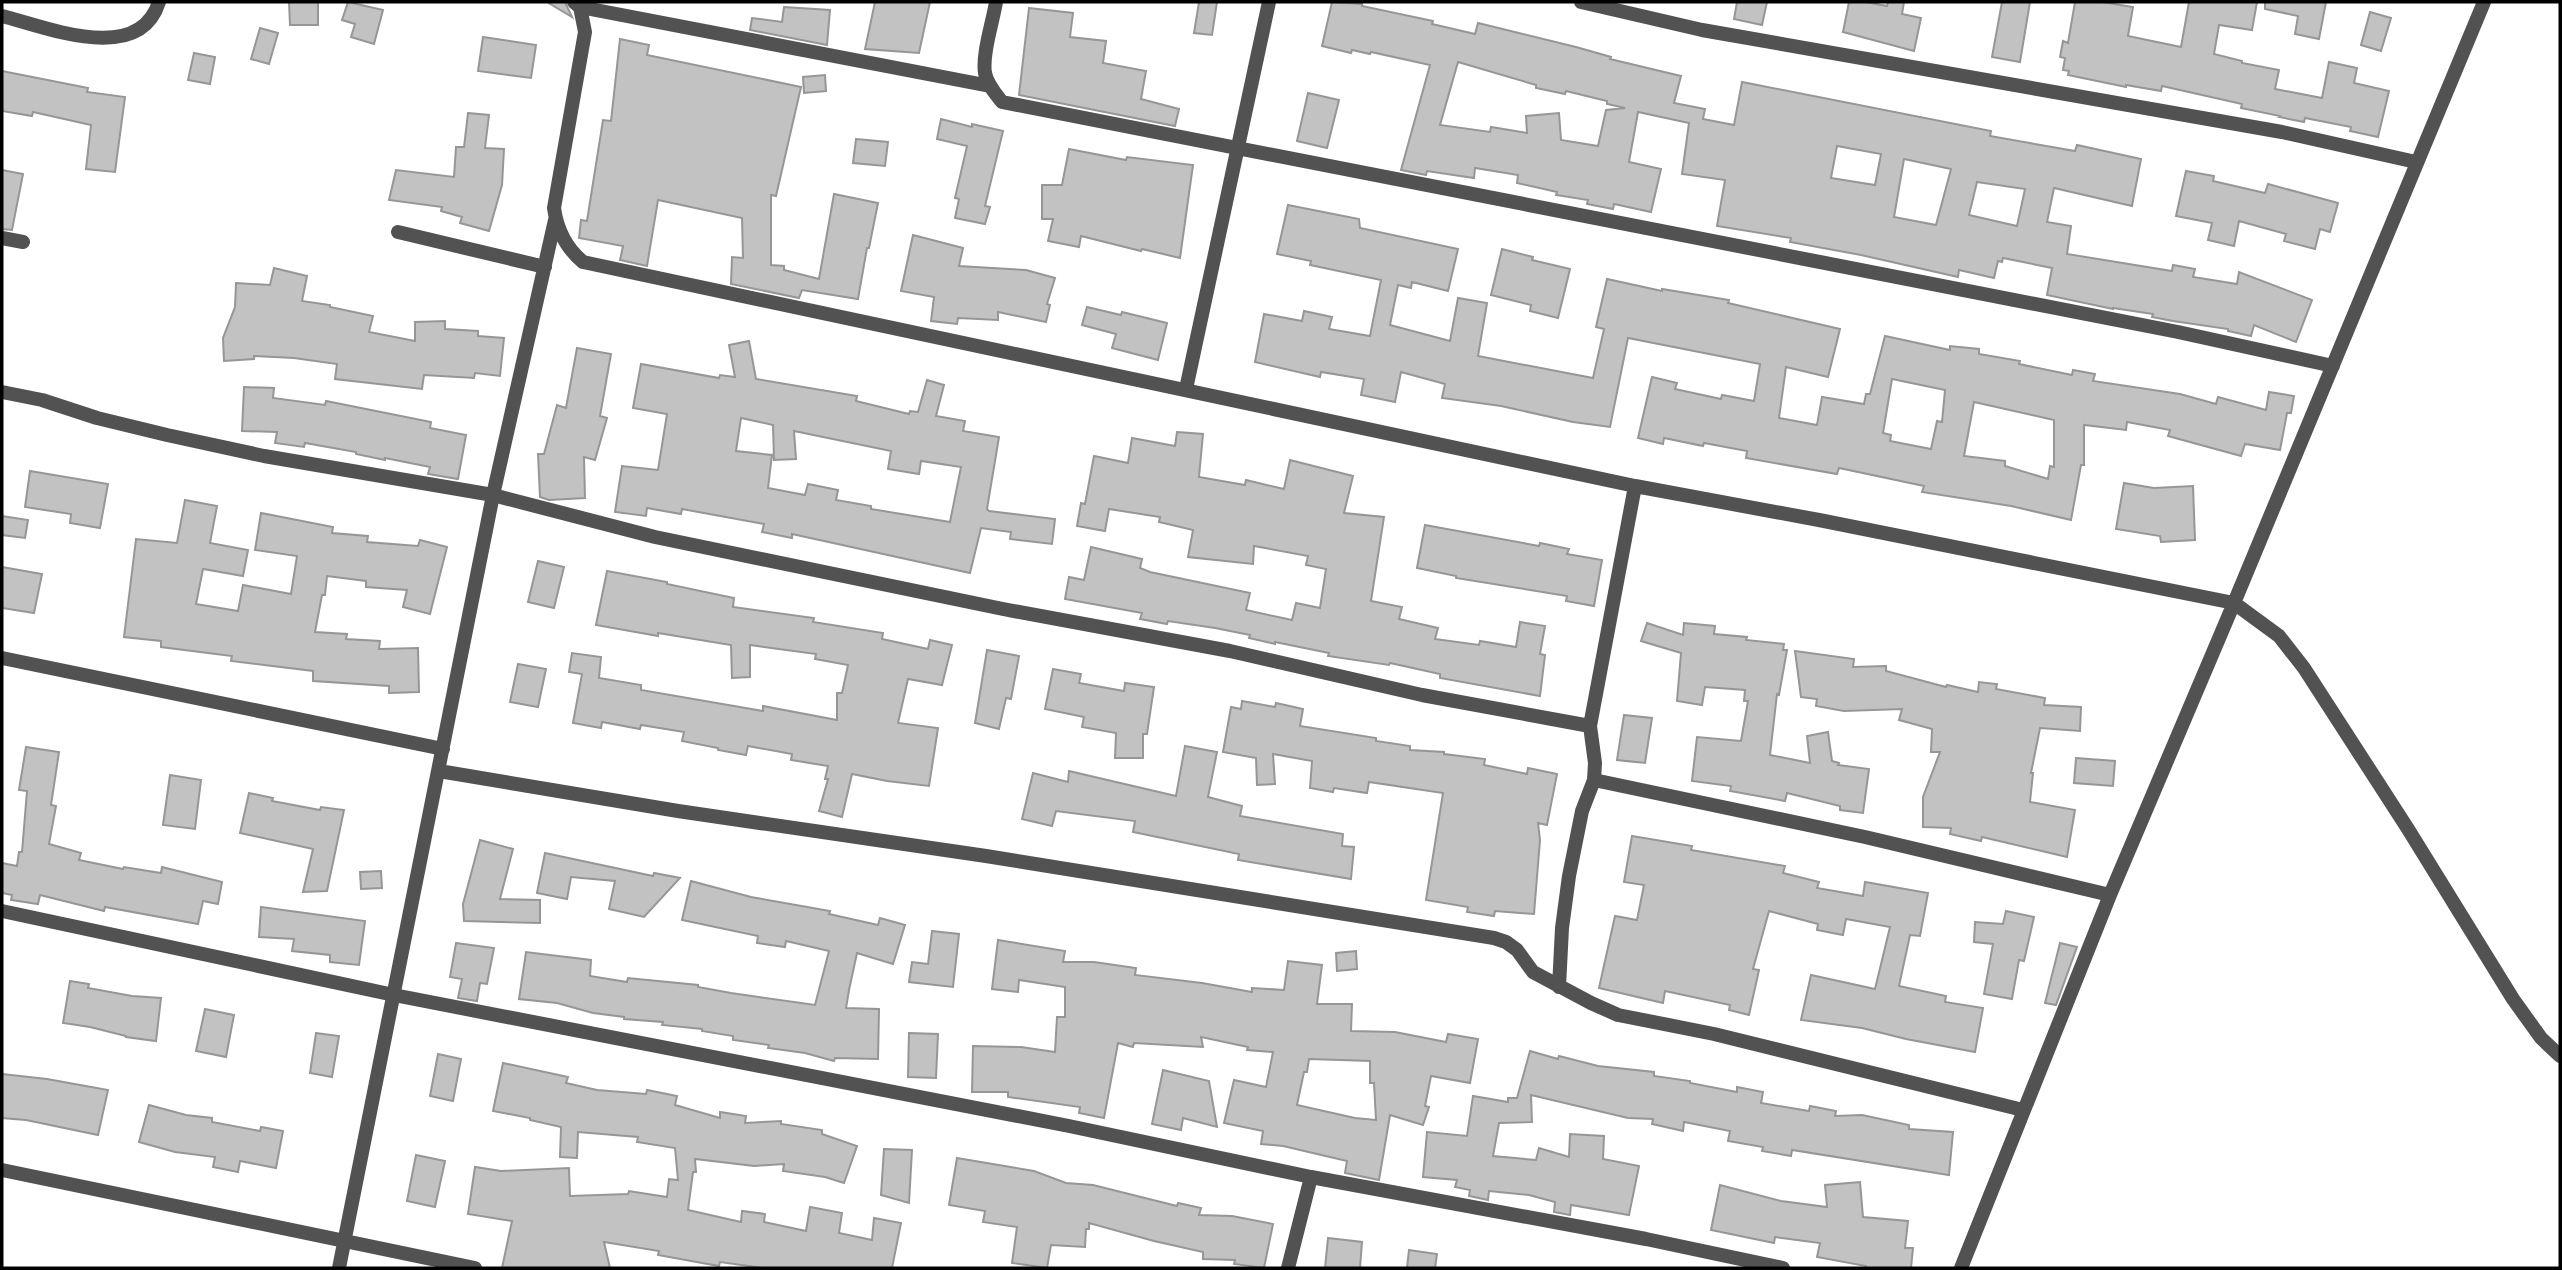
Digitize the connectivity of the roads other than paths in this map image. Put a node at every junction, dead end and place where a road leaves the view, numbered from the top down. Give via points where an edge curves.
1 (159, 2) edge
2 (996, 2) edge
3 (1269, 2) edge
4 (1581, 2) edge
5 (2484, 2) edge
6 (577, 4) edge
7 (2, 16) edge
8 (990, 86) junction
9 (1238, 147) junction
10 (2416, 162) junction
11 (555, 219) junction
12 (398, 233) dead end
13 (2, 238) edge
14 (23, 242) dead end
15 (545, 267) junction
16 (2333, 366) junction
17 (1186, 389) junction
18 (2, 392) edge
19 (1635, 486) junction
20 (493, 495) junction
21 (2234, 603) junction
22 (2, 658) edge
23 (1590, 726) junction
24 (443, 749) junction
25 (439, 771) junction
26 (1594, 780) junction
27 (2110, 895) junction
28 (2, 911) edge
29 (1559, 987) junction
30 (394, 995) junction
31 (2560, 1056) edge
32 (2023, 1110) junction
33 (2, 1170) edge
34 (1311, 1177) junction
35 (345, 1242) junction
36 (339, 1268) edge
37 (475, 1268) edge
38 (1288, 1268) edge
39 (1783, 1268) edge
40 (1961, 1268) edge

1 - 7 street via 150,21 138,30 106,40
2 - 8 street via 985,61
3 - 9 street
4 - 10 street via 1702,30 2282,132
5 - 10 street
6 - 8 street
6 - 11 street via 585,32
8 - 9 street via 1002,102
9 - 16 street
9 - 17 street
10 - 16 street
11 - 15 street
11 - 17 street via 568,247 583,262
12 - 15 street
13 - 14 street
15 - 20 street
16 - 21 street
17 - 19 street
18 - 20 street via 264,456
19 - 21 street
19 - 23 street
20 - 23 street via 655,537
20 - 24 street
21 - 27 street
21 - 31 street via 2279,635 2304,668 2513,999
22 - 24 street
23 - 26 street
24 - 25 street
25 - 29 street via 1494,938 1517,950 1533,972
25 - 30 street
26 - 27 street
26 - 29 street via 1582,811 1569,876
27 - 32 street
28 - 30 street
29 - 32 street via 1618,1015
30 - 34 street
30 - 35 street
32 - 40 street
33 - 35 street
34 - 38 street
34 - 39 street
35 - 36 street
35 - 37 street

